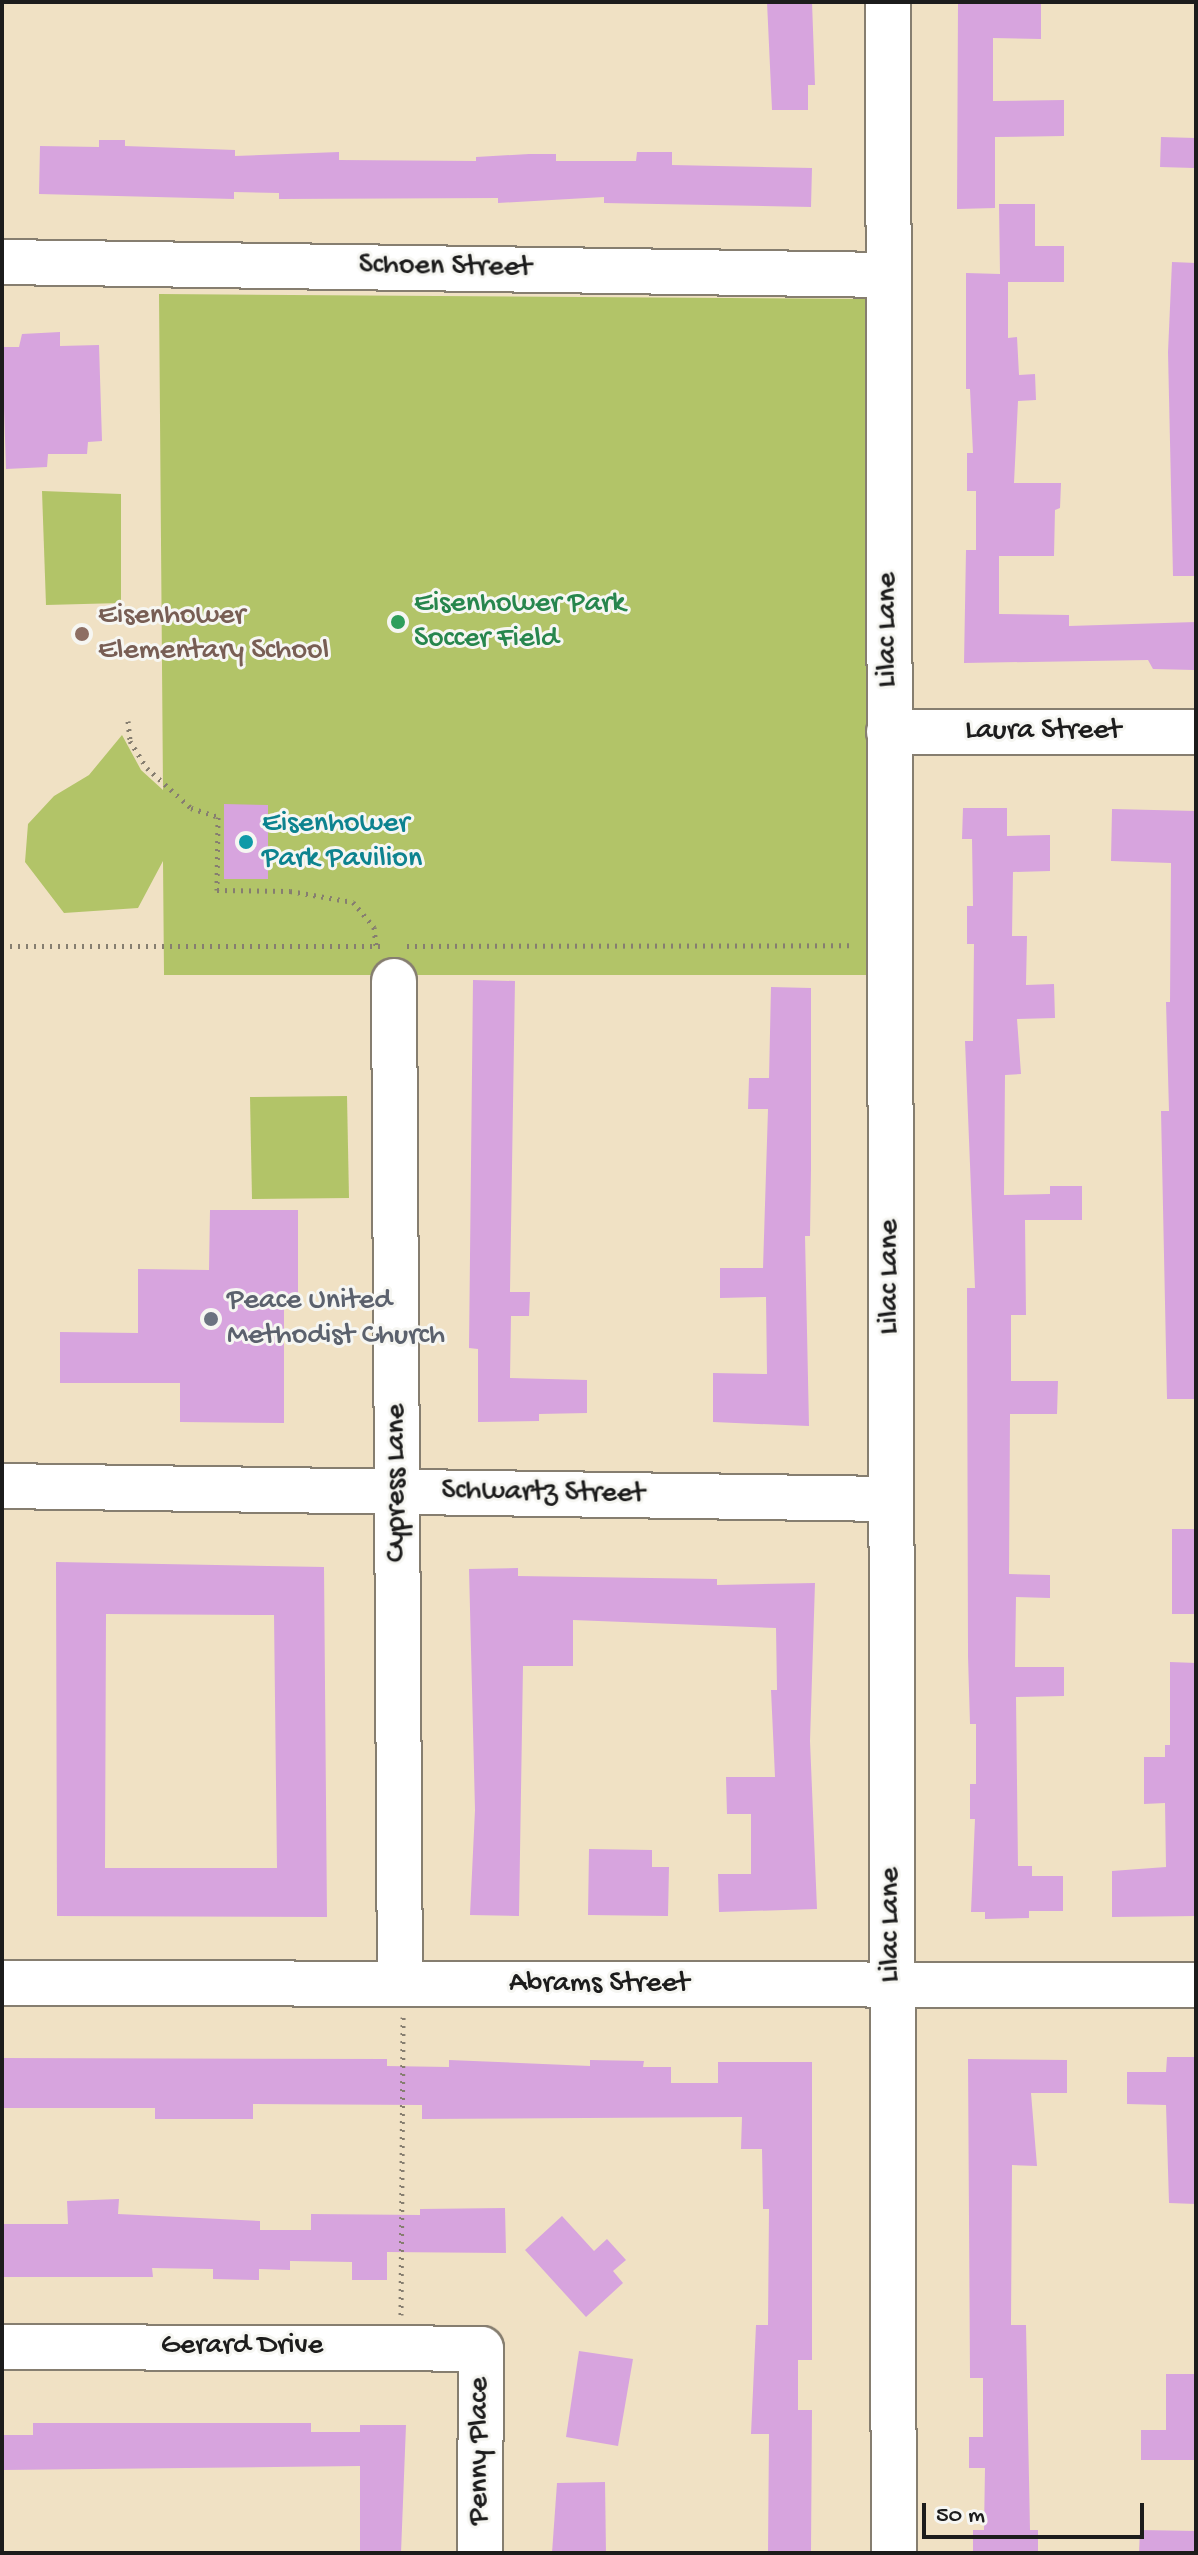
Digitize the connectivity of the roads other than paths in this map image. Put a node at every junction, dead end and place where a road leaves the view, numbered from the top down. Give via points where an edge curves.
1 (888, 2) edge
2 (2, 262) edge
3 (888, 275) junction
4 (889, 732) junction
5 (1196, 732) edge
6 (385, 964) road end
7 (2, 1486) edge
8 (399, 1492) junction
9 (891, 1499) junction
10 (2, 1983) edge
11 (400, 1984) junction
12 (1196, 1985) edge
13 (892, 1986) junction
14 (2, 2347) edge
15 (481, 2349) joint
16 (480, 2553) edge
17 (894, 2553) edge

1 - 3 street, Lilac Lane
2 - 3 street, Schoen Street
3 - 4 street, Lilac Lane
4 - 5 street, Laura Street
4 - 9 street, Lilac Lane
6 - 8 street, Cypress Lane
7 - 8 street, Schwartz Street
8 - 9 street, Schwartz Street
8 - 11 street, Cypress Lane
9 - 13 street, Lilac Lane
10 - 11 street, Abrams Street
11 - 13 street, Abrams Street
12 - 13 street, Abrams Street
13 - 17 street, Lilac Lane
14 - 15 street, Gerard Drive
15 - 16 street, Penny Place

